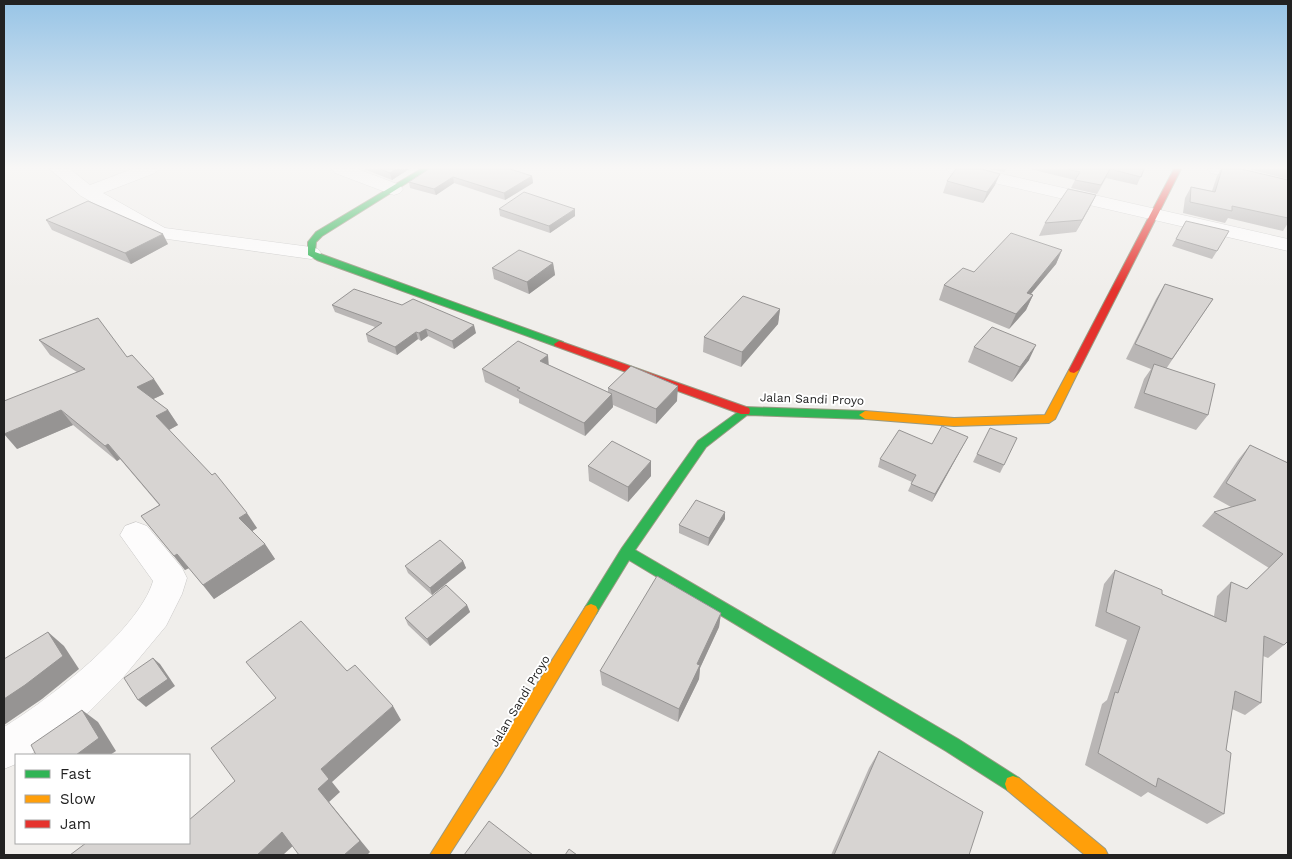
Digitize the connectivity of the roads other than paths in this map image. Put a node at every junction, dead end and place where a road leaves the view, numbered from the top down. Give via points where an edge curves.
1 (118, 209) edge
2 (360, 209) edge
3 (1133, 209) edge
4 (1158, 209) edge
5 (1155, 214) junction
6 (1288, 244) edge
7 (311, 253) junction
8 (745, 410) junction
9 (136, 535) dead end
10 (627, 552) junction
11 (4, 749) edge
12 (438, 855) edge
13 (1099, 855) edge

1 - 7 street via 160,233
2 - 7 street via 312,240 309,246
3 - 5 street
4 - 5 street, Jalan Sandi Proyo
5 - 6 street
5 - 8 street, Jalan Sandi Proyo via 1049,419 954,422
7 - 8 street
8 - 10 street, Jalan Sandi Proyo via 702,444
9 - 11 street via 170,578 160,607 125,651 83,694
10 - 12 street, Jalan Sandi Proyo via 496,767
10 - 13 street via 1023,790

